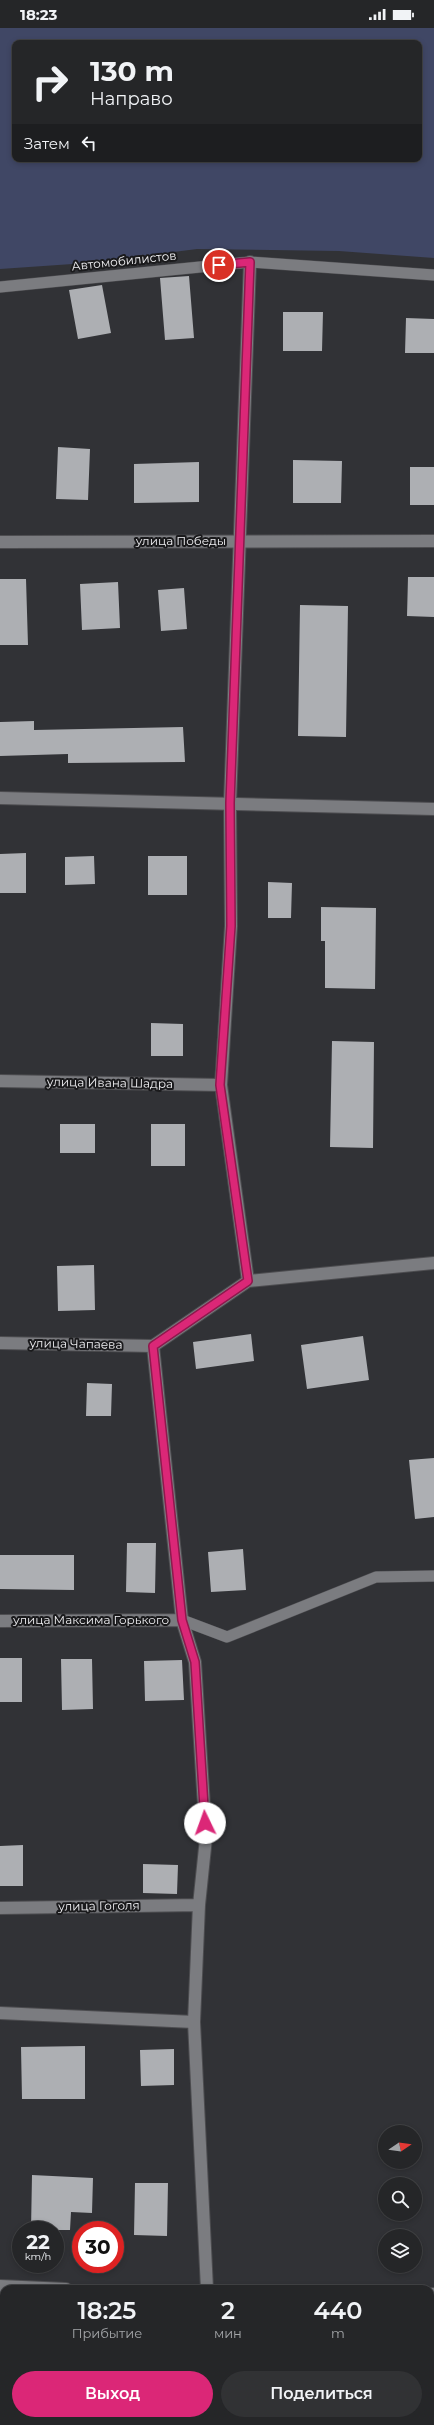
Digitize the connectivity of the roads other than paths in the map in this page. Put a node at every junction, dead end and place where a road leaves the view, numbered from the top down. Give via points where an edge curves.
1 (250, 262) junction
2 (434, 275) edge
3 (0, 287) edge
4 (240, 540) junction
5 (434, 541) edge
6 (0, 542) edge
7 (0, 798) edge
8 (230, 803) junction
9 (434, 809) edge
10 (0, 1081) edge
11 (220, 1085) junction
12 (434, 1263) edge
13 (248, 1281) junction
14 (0, 1343) edge
15 (153, 1346) junction
16 (434, 1576) edge
17 (182, 1620) junction
18 (0, 1621) edge
19 (199, 1904) junction
20 (0, 1908) edge
21 (0, 2013) edge
22 (194, 2022) junction
23 (207, 2285) edge

1 - 2 lane, Автомобилистов
1 - 3 lane, Автомобилистов
1 - 4 street
4 - 5 street, улица Победы
4 - 6 street, улица Победы
4 - 8 street
7 - 8 street
8 - 9 street
8 - 11 street via 231,926
10 - 11 street, улица Ивана Шадра
11 - 13 street
12 - 13 street
13 - 15 street
14 - 15 street, улица Чапаева
15 - 17 street
16 - 17 lane via 376,1577 227,1637
17 - 18 street, улица Максима Горького
17 - 19 street via 195,1662 198,1703 206,1838
19 - 20 street, улица Гоголя
19 - 22 street
21 - 22 street
22 - 23 street

